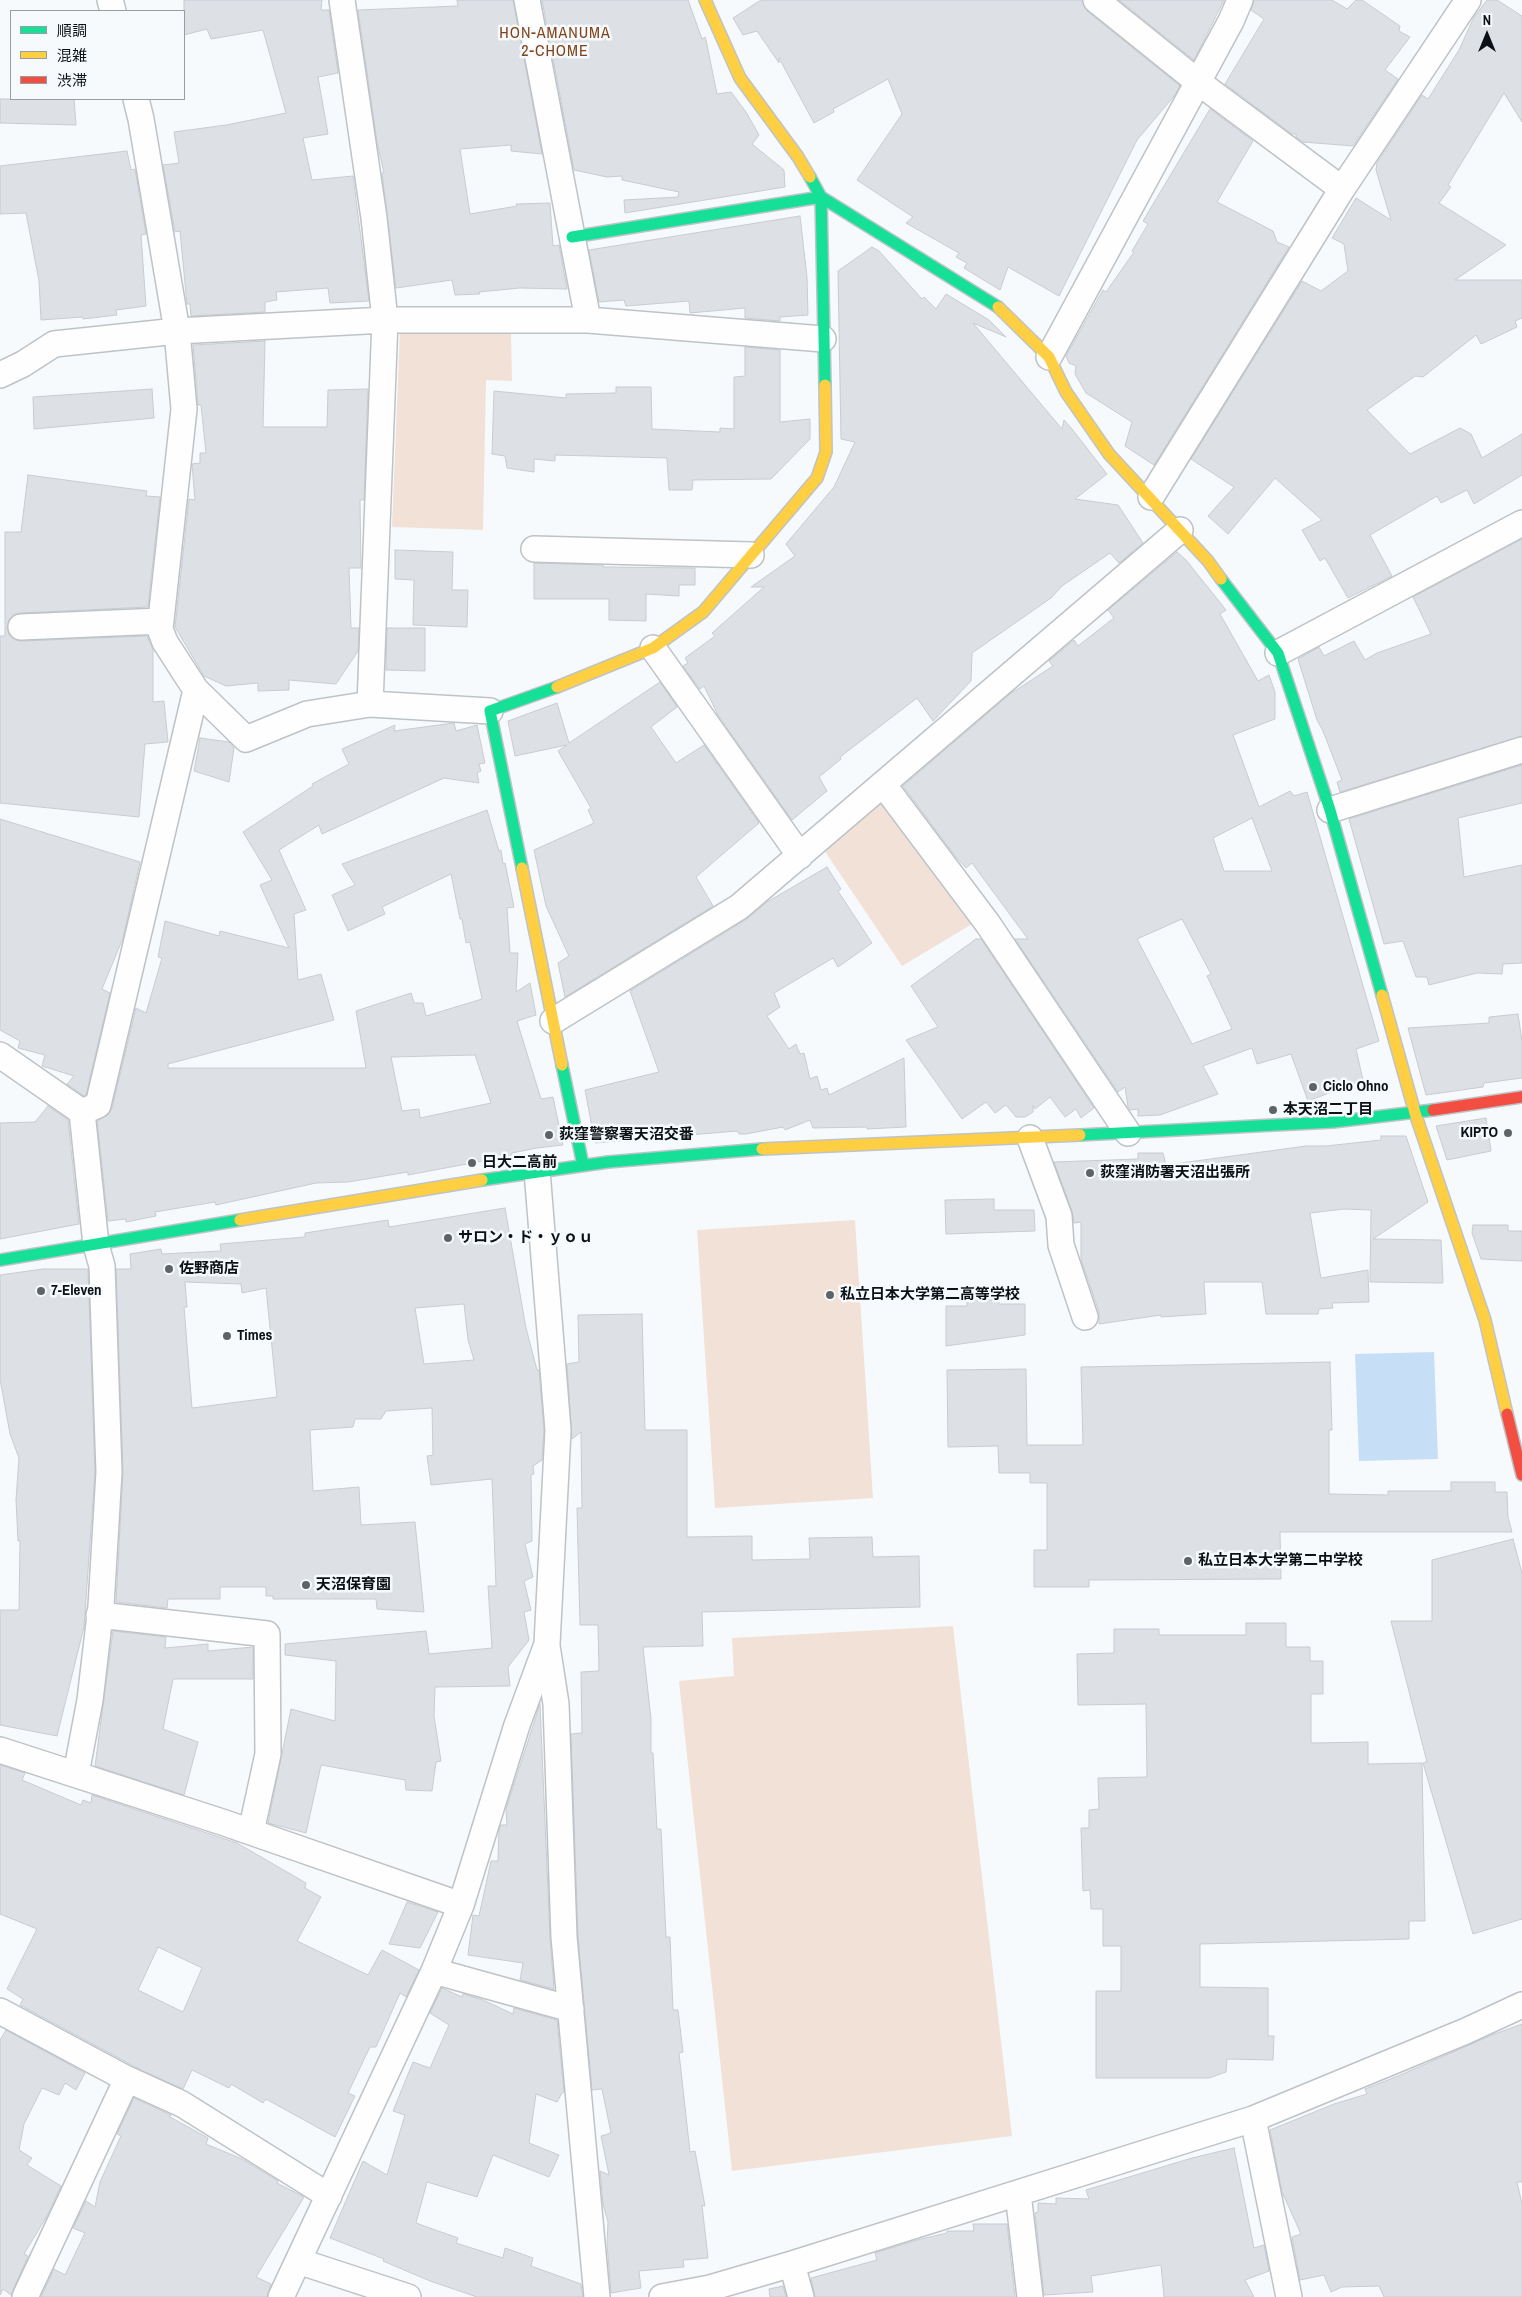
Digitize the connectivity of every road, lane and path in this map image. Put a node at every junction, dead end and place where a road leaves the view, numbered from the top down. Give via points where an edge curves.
1 (342, 0) edge
2 (527, 0) edge
3 (705, 0) edge
4 (1096, 0) edge
5 (1240, 0) edge
6 (1468, 0) edge
7 (1198, 82) junction
8 (136, 100) edge
9 (1342, 189) junction
10 (821, 197) junction
11 (572, 237) junction
12 (385, 320) junction
13 (588, 320) junction
14 (177, 331) junction
15 (823, 339) junction
16 (1049, 357) junction
17 (0, 375) edge
18 (1151, 498) junction
19 (1522, 523) edge
20 (1180, 530) junction
21 (534, 548) dead end
22 (751, 555) junction
23 (161, 621) junction
24 (21, 626) dead end
25 (653, 648) junction
26 (1278, 653) junction
27 (196, 690) junction
28 (370, 704) junction
29 (490, 711) junction
30 (1522, 750) edge
31 (883, 784) junction
32 (1330, 810) junction
33 (800, 856) junction
34 (553, 1021) junction
35 (0, 1055) edge
36 (1522, 1097) edge
37 (82, 1112) junction
38 (1415, 1113) junction
39 (1128, 1133) junction
40 (1030, 1138) junction
41 (583, 1165) junction
42 (537, 1172) junction
43 (96, 1245) junction
44 (0, 1260) edge
45 (1085, 1317) dead end
46 (1517, 1431) edge
47 (1522, 1474) edge
48 (100, 1615) junction
49 (547, 1644) junction
50 (0, 1750) edge
51 (76, 1774) junction
52 (251, 1832) junction
53 (461, 1905) junction
54 (434, 1971) junction
55 (1522, 2005) edge
56 (571, 2009) junction
57 (0, 2011) edge
58 (127, 2080) junction
59 (1253, 2119) junction
60 (1018, 2193) junction
61 (329, 2196) junction
62 (298, 2261) junction
63 (792, 2264) junction
64 (25, 2297) edge
65 (281, 2297) edge
66 (408, 2297) edge
67 (597, 2297) edge
68 (662, 2297) edge
69 (801, 2297) edge
70 (1030, 2297) edge
71 (1289, 2297) edge

1 - 12 street via 374,218
2 - 11 street
3 - 10 street via 740,78 798,157
4 - 7 street
5 - 7 street
6 - 9 street
7 - 9 street
7 - 16 street
8 - 14 street
9 - 18 street
10 - 11 street
10 - 15 street
10 - 16 street via 999,308
11 - 13 street
12 - 13 street
12 - 14 street
12 - 28 street
13 - 15 street
14 - 17 street via 54,344
14 - 23 street via 184,409
15 - 22 street via 826,452 817,478
16 - 18 street via 1066,392 1109,454
18 - 20 street
19 - 26 street
20 - 26 street via 1208,561
20 - 31 street
21 - 22 street
22 - 25 street via 703,612
23 - 24 street
23 - 27 street via 165,642
25 - 29 street
25 - 33 street
26 - 32 street
27 - 28 street via 246,739 307,714
27 - 37 street via 98,1105
28 - 29 street
29 - 34 street
30 - 32 street
31 - 33 street
31 - 39 street via 988,924
32 - 38 street
33 - 34 street via 739,907
34 - 41 street
35 - 37 street
36 - 38 street
37 - 43 street
38 - 39 street via 1333,1122
38 - 46 street via 1485,1320
39 - 40 street
40 - 41 street via 735,1150
40 - 45 street via 1060,1216 1061,1245
41 - 42 street
42 - 43 street
42 - 49 street via 558,1430
43 - 44 street
43 - 48 street via 102,1266 109,1472
46 - 47 street
48 - 51 street via 90,1700
48 - 52 street via 267,1634 268,1754
49 - 53 street via 517,1725
49 - 56 street via 556,1704 564,1938
50 - 51 street
51 - 52 street
52 - 53 street
53 - 54 street
54 - 56 street
54 - 61 street
55 - 59 street
56 - 67 street
57 - 58 street
58 - 61 street via 182,2104
58 - 64 street
59 - 60 street
59 - 71 street
60 - 63 street
60 - 70 street
61 - 62 street
62 - 65 street
62 - 66 street
63 - 68 street via 710,2288
63 - 69 street

